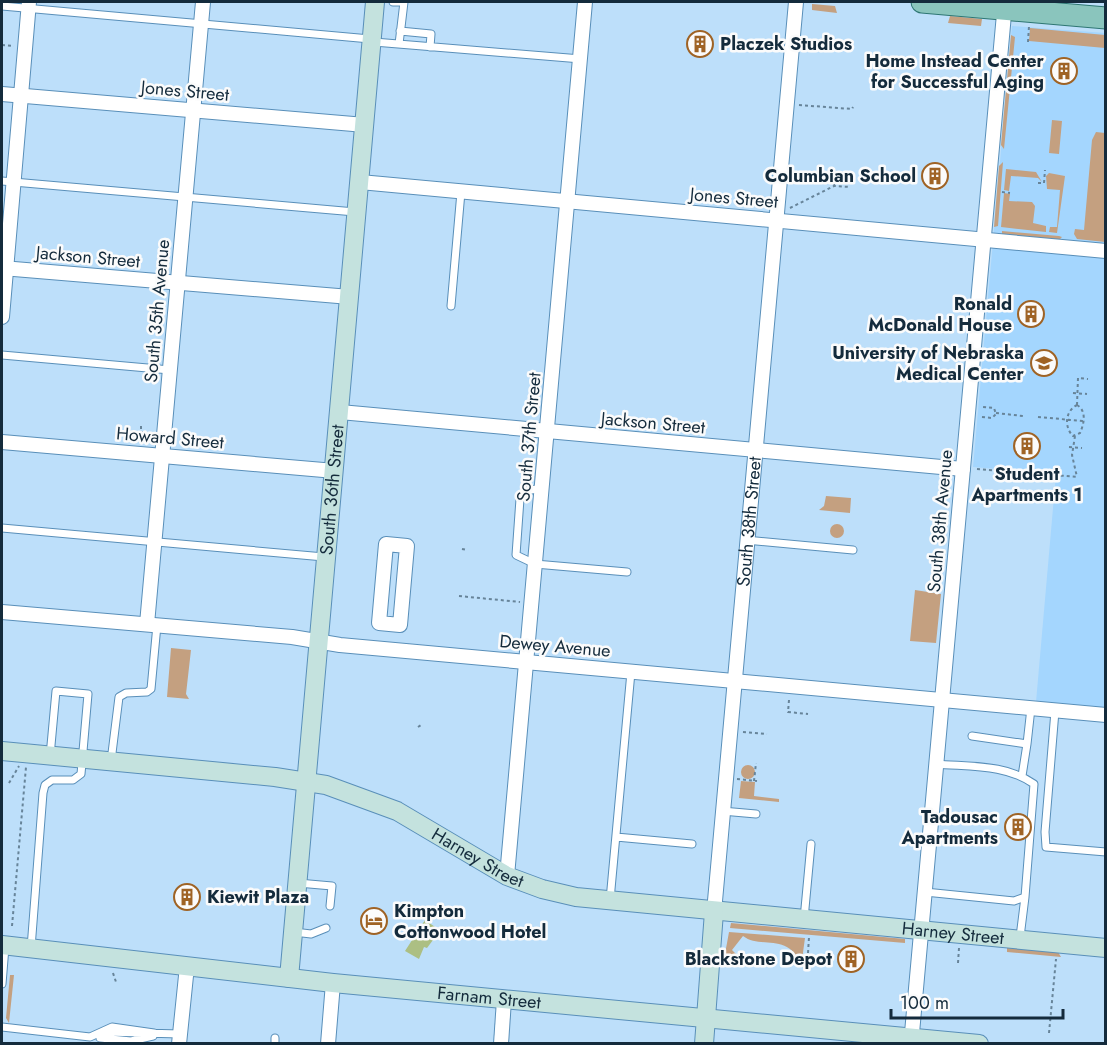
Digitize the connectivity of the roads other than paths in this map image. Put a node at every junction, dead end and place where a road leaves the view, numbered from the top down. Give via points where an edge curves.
1 (202, 2) edge
2 (375, 2) edge
3 (393, 2) edge
4 (405, 2) edge
5 (580, 2) edge
6 (585, 2) edge
7 (796, 2) edge
8 (922, 2) edge
9 (28, 5) edge
10 (1005, 5) edge
11 (2, 6) edge
12 (1106, 18) edge
13 (201, 23) junction
14 (400, 31) junction
15 (372, 40) junction
16 (399, 44) junction
17 (430, 47) junction
18 (581, 59) junction
19 (2, 94) edge
20 (20, 95) junction
21 (192, 110) junction
22 (365, 125) junction
23 (7, 182) edge
24 (360, 182) junction
25 (461, 192) junction
26 (184, 196) junction
27 (569, 203) junction
28 (357, 212) junction
29 (775, 220) junction
30 (984, 239) junction
31 (1106, 251) edge
32 (4, 268) edge
33 (177, 283) junction
34 (350, 297) junction
35 (451, 306) dead end
36 (2, 317) edge
37 (2, 355) edge
38 (170, 370) junction
39 (340, 412) junction
40 (547, 432) junction
41 (2, 442) edge
42 (754, 450) junction
43 (162, 455) junction
44 (970, 469) junction
45 (335, 471) junction
46 (542, 488) junction
47 (2, 528) edge
48 (746, 540) junction
49 (154, 542) junction
50 (853, 550) dead end
51 (327, 558) junction
52 (535, 564) junction
53 (627, 572) dead end
54 (2, 612) edge
55 (390, 624) junction
56 (152, 625) junction
57 (319, 641) junction
58 (387, 649) junction
59 (526, 662) junction
60 (631, 672) junction
61 (734, 681) junction
62 (942, 700) junction
63 (1031, 708) junction
64 (1055, 711) junction
65 (1106, 715) edge
66 (972, 736) dead end
67 (1028, 744) junction
68 (2, 751) edge
69 (50, 756) junction
70 (82, 759) junction
71 (111, 761) junction
72 (936, 764) junction
73 (1022, 776) junction
74 (307, 780) junction
75 (722, 811) junction
76 (756, 814) dead end
77 (616, 837) junction
78 (692, 844) dead end
79 (811, 844) dead end
80 (1106, 852) edge
81 (507, 876) junction
82 (298, 883) junction
83 (925, 892) junction
84 (1025, 897) junction
85 (609, 902) junction
86 (330, 906) dead end
87 (714, 912) junction
88 (326, 928) dead end
89 (807, 928) junction
90 (921, 931) junction
91 (294, 932) junction
92 (1020, 940) junction
93 (3, 945) edge
94 (1106, 948) edge
95 (31, 949) junction
96 (187, 966) junction
97 (289, 978) junction
98 (333, 983) junction
99 (2, 984) edge
100 (504, 1000) junction
101 (706, 1018) junction
102 (2, 1027) edge
103 (154, 1034) junction
104 (99, 1035) junction
105 (180, 1039) edge
106 (911, 1040) edge
107 (109, 1044) edge
108 (141, 1044) edge
109 (328, 1044) edge
110 (501, 1044) edge
111 (704, 1044) edge
112 (979, 1044) edge

1 - 13 street, South 35th Avenue
2 - 15 main road, South 36th Street
3 - 4 lane
4 - 14 lane
5 - 6 lane
6 - 18 street, South 37th Street
7 - 29 street, South 38th Street
8 - 10 main road
9 - 11 lane
9 - 13 lane
9 - 20 street
10 - 12 main road
10 - 30 street, South 38th Avenue
13 - 15 lane
13 - 21 street, South 35th Avenue
14 - 16 lane
14 - 17 lane via 431,34
15 - 16 lane
15 - 22 main road, South 36th Street
16 - 17 lane
17 - 18 lane
18 - 27 street, South 37th Street
19 - 20 street, Jones Street
20 - 21 street, Jones Street
20 - 23 street
21 - 22 street, Jones Street
21 - 26 street, South 35th Avenue
22 - 24 main road, South 36th Street
23 - 26 lane
23 - 32 street
24 - 25 street, Jones Street
24 - 28 main road, South 36th Street
25 - 27 street, Jones Street
25 - 35 lane
26 - 28 lane
26 - 33 street, South 35th Avenue
27 - 29 street, Jones Street
27 - 40 street, South 37th Street
28 - 34 main road, South 36th Street
29 - 30 street, Jones Street
29 - 42 street, South 38th Street
30 - 31 street, Jones Street
30 - 44 street, South 38th Avenue
32 - 33 street, Jackson Street
32 - 36 street
33 - 34 street, Jackson Street
33 - 38 street, South 35th Avenue
34 - 39 main road, South 36th Street
37 - 38 lane
38 - 43 street, South 35th Avenue
39 - 40 street, Jackson Street
39 - 45 main road, South 36th Street
40 - 42 street, Jackson Street
40 - 46 street, South 37th Street
41 - 43 street, Howard Street
42 - 44 street, Jackson Street
42 - 48 street, South 38th Street
43 - 45 street, Howard Street
43 - 49 street, South 35th Avenue
44 - 62 street, South 38th Avenue
45 - 51 main road, South 36th Street
46 - 52 street, South 37th Street
46 - 52 lane via 522,495 515,549 522,560
47 - 49 lane
48 - 50 lane
48 - 61 street, South 38th Street
49 - 51 lane
49 - 56 street, South 35th Avenue
51 - 57 main road, South 36th Street
52 - 53 lane
52 - 59 street, South 37th Street
54 - 56 street, Dewey Avenue
55 - 55 street via 400,625 407,546 386,544 380,623
55 - 58 street
56 - 57 street, Dewey Avenue
56 - 71 lane via 151,689 119,697
57 - 58 street, Dewey Avenue
57 - 74 main road, South 36th Street
58 - 59 street, Dewey Avenue
59 - 60 street, Dewey Avenue
59 - 81 street, South 37th Street
60 - 61 street, Dewey Avenue
60 - 77 lane
61 - 62 street, Dewey Avenue
61 - 75 street, South 38th Street
62 - 63 street, Dewey Avenue
62 - 72 street, South 38th Avenue
63 - 64 street, Dewey Avenue
63 - 67 lane
64 - 65 street, Dewey Avenue
64 - 80 lane via 1046,847
66 - 67 lane
67 - 73 lane
68 - 69 main road, Harney Street
69 - 70 main road, Harney Street
69 - 70 lane via 56,691 88,694
70 - 71 main road, Harney Street
70 - 95 lane via 77,778 52,780 45,785
71 - 74 main road, Harney Street
72 - 73 lane via 1011,771
72 - 83 street, South 38th Avenue
73 - 84 lane via 1034,784
74 - 81 main road, Harney Street via 389,807
74 - 82 main road, South 36th Street
75 - 76 lane
75 - 87 street, South 38th Street
77 - 78 lane
77 - 85 lane
79 - 89 lane
81 - 85 main road, Harney Street via 559,894
82 - 86 lane via 332,886
82 - 91 main road, South 36th Street
83 - 84 lane via 1014,901
83 - 90 street, South 38th Avenue
84 - 92 lane
85 - 87 main road, Harney Street
87 - 89 main road, Harney Street
87 - 101 main road, South 38th Street
88 - 91 lane via 311,934
89 - 90 main road, Harney Street
90 - 92 main road, Harney Street
90 - 106 street, South 38th Avenue
91 - 97 main road, South 36th Street
92 - 94 main road, Harney Street
93 - 95 main road, Farnam Street
93 - 99 lane
95 - 96 main road, Farnam Street
96 - 97 main road, Farnam Street
96 - 105 street
97 - 98 main road, Farnam Street
98 - 100 main road, Farnam Street
98 - 109 street
100 - 101 main road, Farnam Street
100 - 110 street
101 - 106 main road, Farnam Street
101 - 111 main road, South 38th Street
102 - 104 lane
103 - 104 lane via 131,1041
103 - 104 lane via 112,1027
103 - 105 lane
103 - 108 lane
104 - 107 lane
106 - 112 main road, Farnam Street

